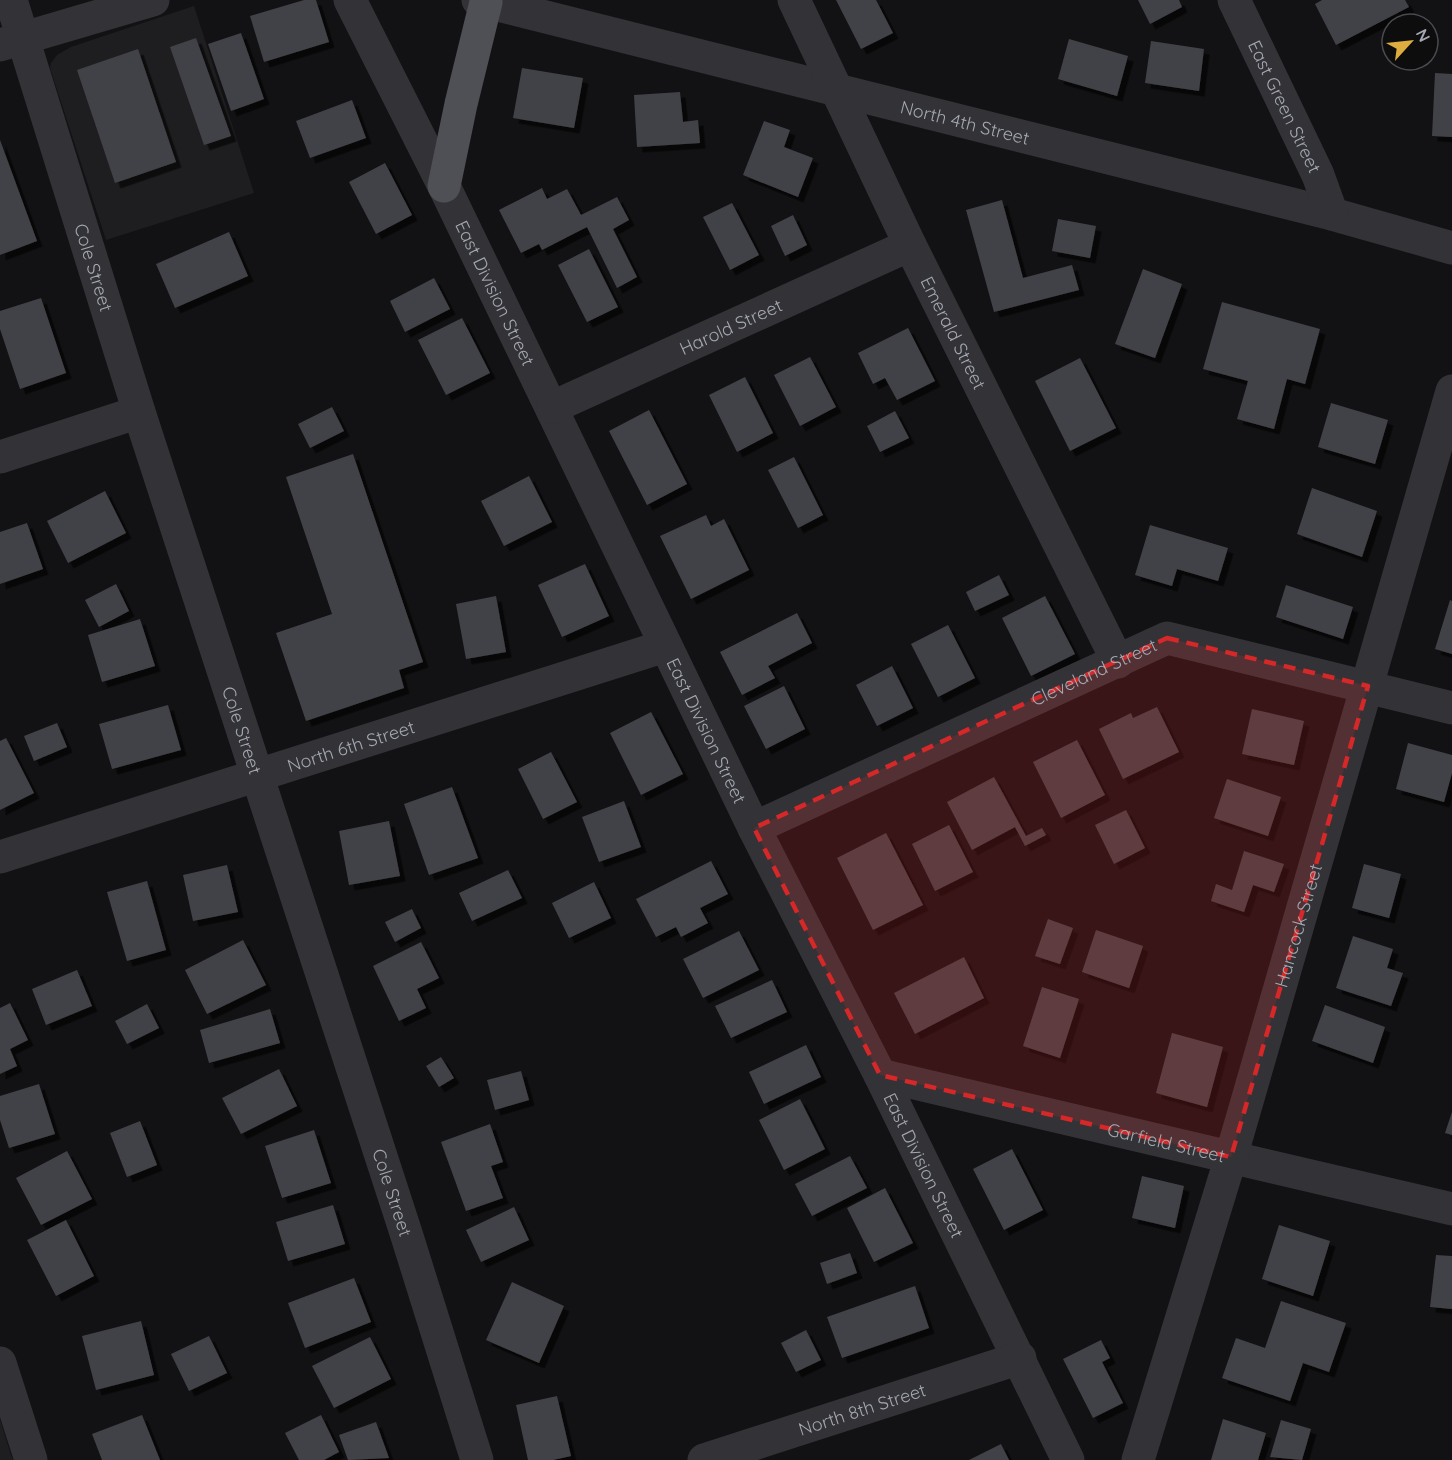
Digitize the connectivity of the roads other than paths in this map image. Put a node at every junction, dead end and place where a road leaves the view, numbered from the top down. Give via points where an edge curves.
1 (11, 0) edge
2 (153, 0) edge
3 (350, 0) edge
4 (794, 0) edge
5 (1234, 0) edge
6 (482, 1) edge
7 (12, 41) edge
8 (838, 89) junction
9 (444, 186) junction
10 (1332, 214) junction
11 (910, 245) junction
12 (1452, 248) edge
13 (1452, 391) edge
14 (552, 407) junction
15 (139, 412) junction
16 (0, 457) edge
17 (665, 646) junction
18 (1118, 662) junction
19 (1368, 686) junction
20 (1452, 708) edge
21 (256, 775) junction
22 (754, 828) junction
23 (0, 857) edge
24 (880, 1076) junction
25 (1231, 1157) junction
26 (1452, 1209) edge
27 (1020, 1358) junction
28 (0, 1363) edge
29 (31, 1460) edge
30 (477, 1460) edge
31 (704, 1460) edge
32 (1068, 1460) edge
33 (1138, 1460) edge

1 - 7 street, Cole Street
2 - 7 street
3 - 9 street, East Division Street
4 - 8 street, Emerald Street
5 - 10 street, East Green Street via 1318,175
6 - 8 street, North 4th Street
6 - 9 main road
7 - 15 street, Cole Street
8 - 10 street, North 4th Street
8 - 11 street, Emerald Street
9 - 14 street, East Division Street
10 - 12 street, North 4th Street
11 - 14 street, Harold Street
11 - 18 street, Emerald Street
13 - 19 street, Hancock Street
14 - 17 street, East Division Street
15 - 16 street
15 - 21 street, Cole Street
17 - 21 street, North 6th Street
17 - 22 street, East Division Street
18 - 19 street, Cleveland Street via 1167,638
18 - 22 street, Cleveland Street
19 - 20 street, Cleveland Street
19 - 25 street, Hancock Street
21 - 23 street, North 6th Street
21 - 30 street, Cole Street
22 - 24 street, East Division Street
24 - 25 street, Garfield Street
24 - 27 street, East Division Street
25 - 26 street, Garfield Street
25 - 33 street, Hancock Street
27 - 31 street, North 8th Street
27 - 32 street, East Division Street
28 - 29 street

